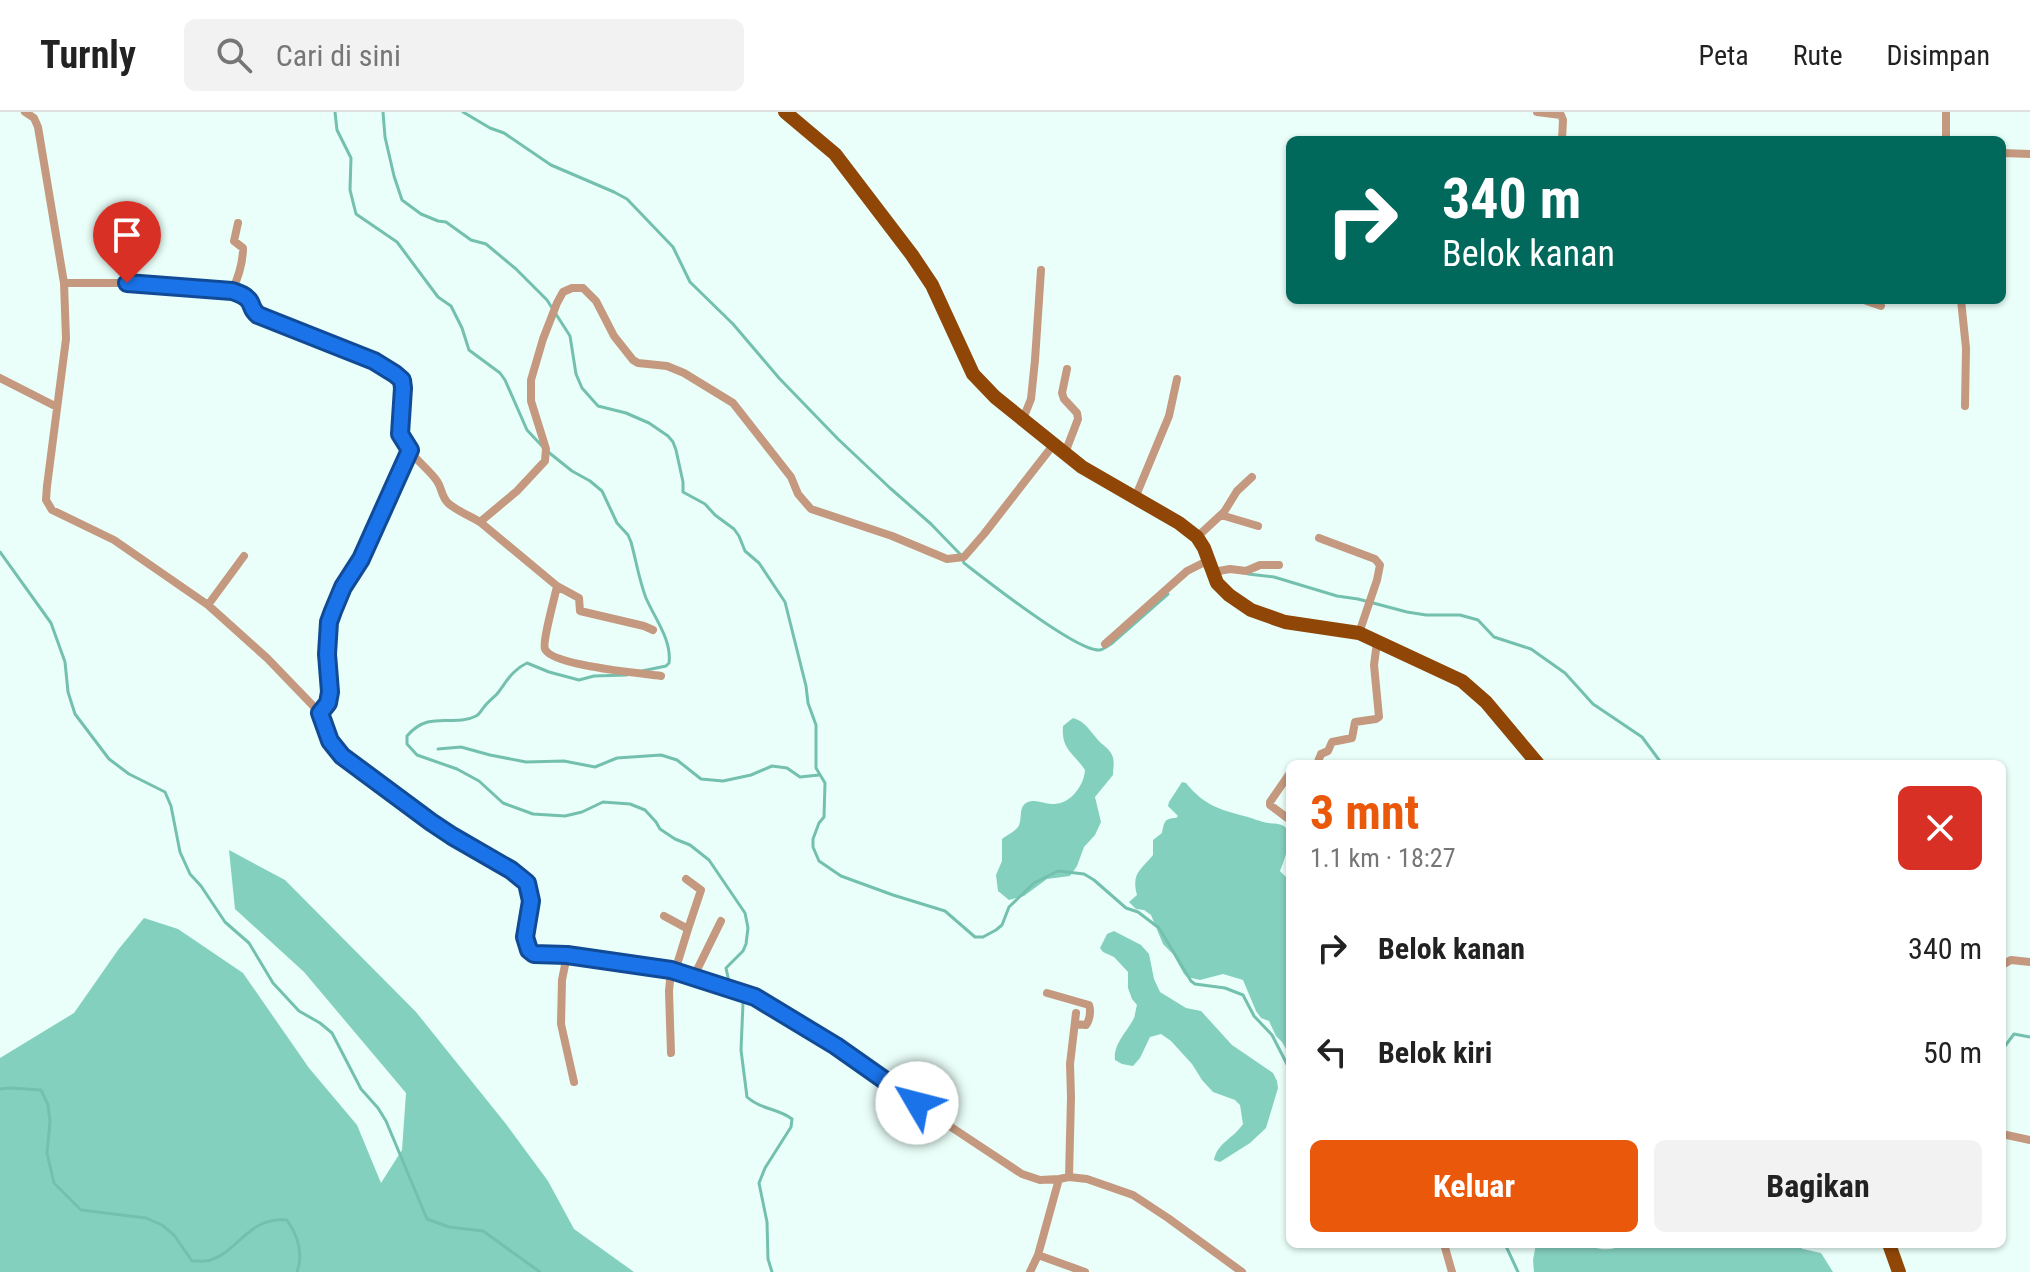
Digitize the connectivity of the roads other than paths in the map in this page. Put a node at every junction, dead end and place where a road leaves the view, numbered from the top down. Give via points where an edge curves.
1 (25, 112) edge
2 (785, 112) edge
3 (1537, 112) edge
4 (1946, 112) edge
5 (1562, 136) edge
6 (1946, 136) edge
7 (2006, 153) edge
8 (2030, 154) edge
9 (238, 223) dead end
10 (1041, 270) dead end
11 (64, 283) junction
12 (232, 291) junction
13 (1875, 304) edge
14 (1961, 304) edge
15 (1881, 306) dead end
16 (1067, 369) dead end
17 (0, 378) edge
18 (1177, 379) dead end
19 (1965, 406) dead end
20 (57, 407) junction
21 (1023, 420) junction
22 (1060, 448) junction
23 (410, 450) junction
24 (1252, 477) dead end
25 (1134, 499) junction
26 (1221, 515) junction
27 (480, 522) junction
28 (1258, 526) dead end
29 (1197, 537) junction
30 (1319, 538) dead end
31 (244, 556) dead end
32 (1279, 565) dead end
33 (1211, 566) junction
34 (557, 586) junction
35 (208, 605) junction
36 (653, 630) dead end
37 (1359, 633) junction
38 (1377, 642) junction
39 (1105, 644) dead end
40 (661, 676) dead end
41 (320, 713) junction
42 (1319, 760) edge
43 (1535, 760) edge
44 (1286, 779) edge
45 (1286, 817) edge
46 (686, 879) dead end
47 (664, 916) dead end
48 (721, 921) dead end
49 (688, 929) junction
50 (567, 955) junction
51 (2030, 962) edge
52 (2006, 963) edge
53 (673, 970) junction
54 (693, 978) junction
55 (1047, 993) dead end
56 (1076, 1013) dead end
57 (1075, 1024) junction
58 (671, 1053) dead end
59 (574, 1082) dead end
60 (2006, 1135) edge
61 (2030, 1140) edge
62 (1069, 1177) junction
63 (1059, 1179) junction
64 (1445, 1248) edge
65 (1890, 1248) edge
66 (1038, 1255) junction
67 (1030, 1272) edge
68 (1085, 1272) edge
69 (1242, 1272) edge
70 (1452, 1272) edge
71 (1899, 1272) edge

1 - 11 street via 38,127
2 - 21 main road via 835,154 932,285 973,374
3 - 5 street via 1561,115
4 - 6 street
7 - 8 street
9 - 12 street via 234,241 243,253
10 - 21 street via 1031,399
11 - 12 street
11 - 20 street via 66,339
12 - 23 street via 246,297 258,315 374,361 402,380 400,434
13 - 15 street
14 - 19 street
16 - 22 street via 1062,393 1078,419
17 - 20 street
18 - 25 street via 1169,416
20 - 35 street via 49,507 114,540
21 - 22 main road
22 - 25 main road
22 - 27 street via 966,554 947,559 811,509 733,403 675,369 633,360 591,295 572,288 557,303 531,380 546,458
23 - 27 street via 437,481 444,499
23 - 41 street via 333,611 327,646 330,692
24 - 26 street
25 - 29 main road
26 - 28 street
26 - 29 street
27 - 34 street
29 - 33 main road
30 - 37 street via 1380,565
31 - 35 street
32 - 33 street via 1246,571
33 - 37 main road via 1223,589 1251,610 1285,622
33 - 39 street via 1187,571
34 - 36 street via 579,598 584,613
34 - 40 street via 543,642 547,652 587,666
35 - 41 street
37 - 38 main road
38 - 42 street via 1379,717 1355,722 1352,738 1332,742
38 - 43 main road via 1466,684
41 - 50 street via 342,756 431,822 527,883 531,901 526,946 534,954
44 - 45 street via 1270,802
46 - 49 street via 701,890
47 - 49 street
48 - 54 street
49 - 53 street
50 - 53 street
50 - 59 street via 561,1024
51 - 52 street
53 - 54 street
53 - 58 street
54 - 63 street via 775,1008 1022,1174
55 - 57 street via 1089,1005 1088,1023
56 - 57 street
57 - 62 street
60 - 61 street
62 - 63 street
62 - 69 street via 1133,1195
63 - 66 street
64 - 70 street
65 - 71 main road
66 - 67 street
66 - 68 street

